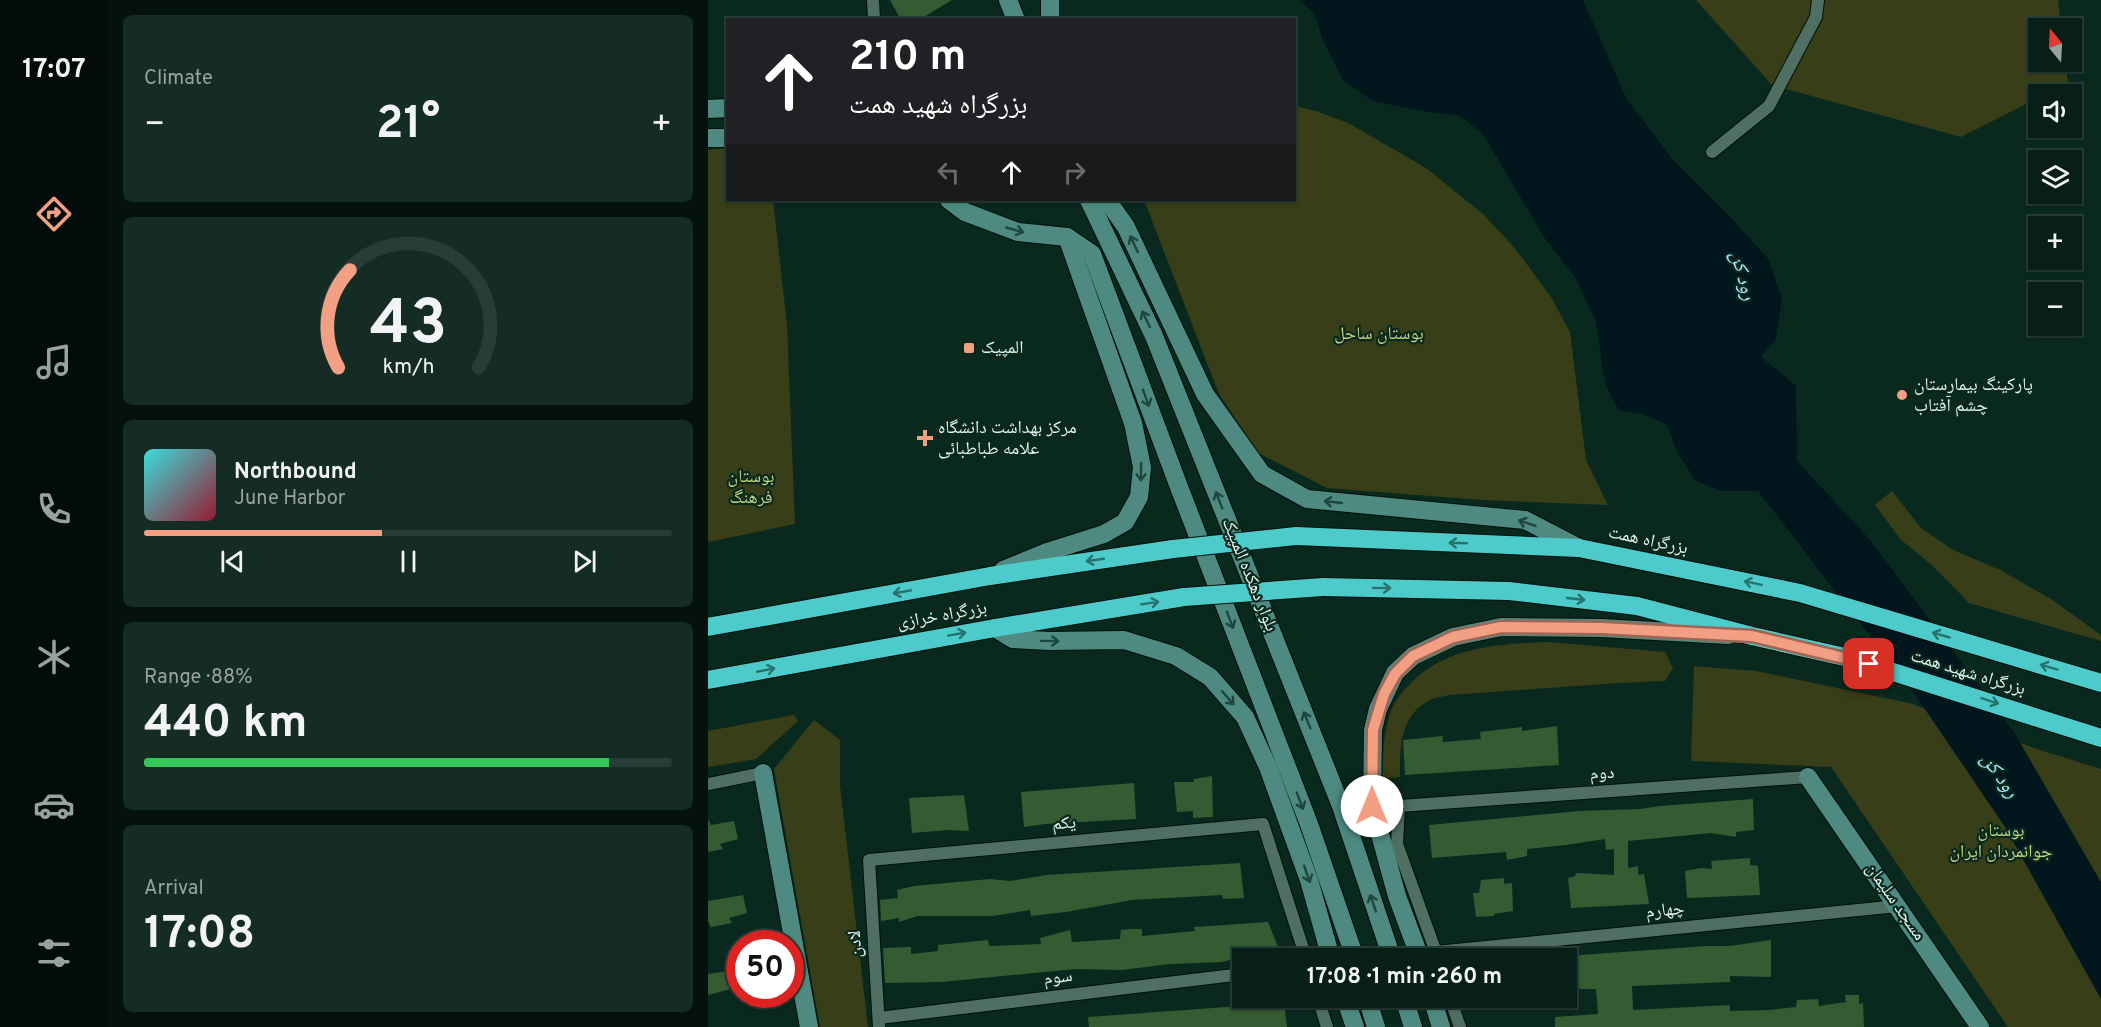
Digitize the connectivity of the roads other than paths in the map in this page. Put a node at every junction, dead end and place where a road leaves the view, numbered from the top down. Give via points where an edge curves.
1 (873, 0) edge
2 (1008, 0) edge
3 (1050, 0) edge
4 (1818, 0) edge
5 (874, 18) edge
6 (1015, 18) edge
7 (1050, 18) edge
8 (726, 108) edge
9 (708, 109) edge
10 (708, 138) edge
11 (726, 138) edge
12 (1712, 152) dead end
13 (1089, 201) edge
14 (1108, 201) edge
15 (960, 206) edge
16 (1066, 237) junction
17 (1579, 548) junction
18 (1173, 549) joint
19 (990, 576) junction
20 (708, 627) edge
21 (995, 627) junction
22 (1752, 636) junction
23 (708, 680) edge
24 (2101, 683) edge
25 (2101, 738) edge
26 (763, 773) joint
27 (1808, 777) joint
28 (708, 784) edge
29 (869, 860) joint
30 (1898, 906) junction
31 (1303, 948) edge
32 (1328, 948) edge
33 (1352, 948) edge
34 (1389, 948) edge
35 (1426, 948) edge
36 (1429, 948) edge
37 (1506, 948) edge
38 (1232, 975) edge
39 (1321, 1008) edge
40 (1348, 1008) edge
41 (1370, 1008) edge
42 (1407, 1008) edge
43 (1435, 1008) edge
44 (1453, 1008) edge
45 (879, 1023) edge
46 (809, 1027) edge
47 (1327, 1027) edge
48 (1355, 1027) edge
49 (1376, 1027) edge
50 (1413, 1027) edge
51 (1441, 1027) edge
52 (1460, 1027) edge
53 (1980, 1027) edge

1 - 5 street
2 - 6 main road
3 - 7 main road
4 - 12 street via 1816,17 1769,106
8 - 9 main road
10 - 11 main road
34 -> 13 main road, بلوار دهکده المپیک via 1341,806 1163,358
17 -> 14 main road via 1525,520 1307,499 1262,474 1205,394 1126,226
15 -> 16 main road via 1018,232
16 -> 19 main road via 1133,423 1142,467 1139,497 1125,522 1104,534
16 -> 33 main road, بلوار دهکده المپیک via 1092,254 1309,824
17 -> 18 highway, بزرگراه همت, bridge via 1296,536
24 -> 17 highway, بزرگراه همت via 1800,593
18 -> 19 highway, بزرگراه خرازی
19 -> 20 highway, بزرگراه خرازی
21 -> 22 highway, بزرگراه خرازی, bridge via 1184,597 1323,587 1509,591 1637,606
23 -> 21 highway, بزرگراه خرازی
21 -> 32 main road via 1013,639 1124,640 1176,656 1210,677 1245,717 1268,766 1309,879
22 -> 25 highway, بزرگراه شهید همت via 1849,658
22 - 35 main road via 1501,627 1453,637 1413,656 1395,674 1378,709 1373,730 1372,806 1397,896
26 - 28 street
26 - 46 main road
27 - 30 main road, مسجد سلیمان
27 - 36 street, دوم via 1399,806 1397,844
29 - 31 street, یکم via 1263,824
29 - 45 street, لادن
30 - 37 street, چهارم
30 - 53 main road, مسجد سلیمان
38 - 45 street, سوم
39 - 47 street
40 - 48 main road
41 - 49 main road
42 - 50 main road
43 - 51 main road
44 - 52 street

